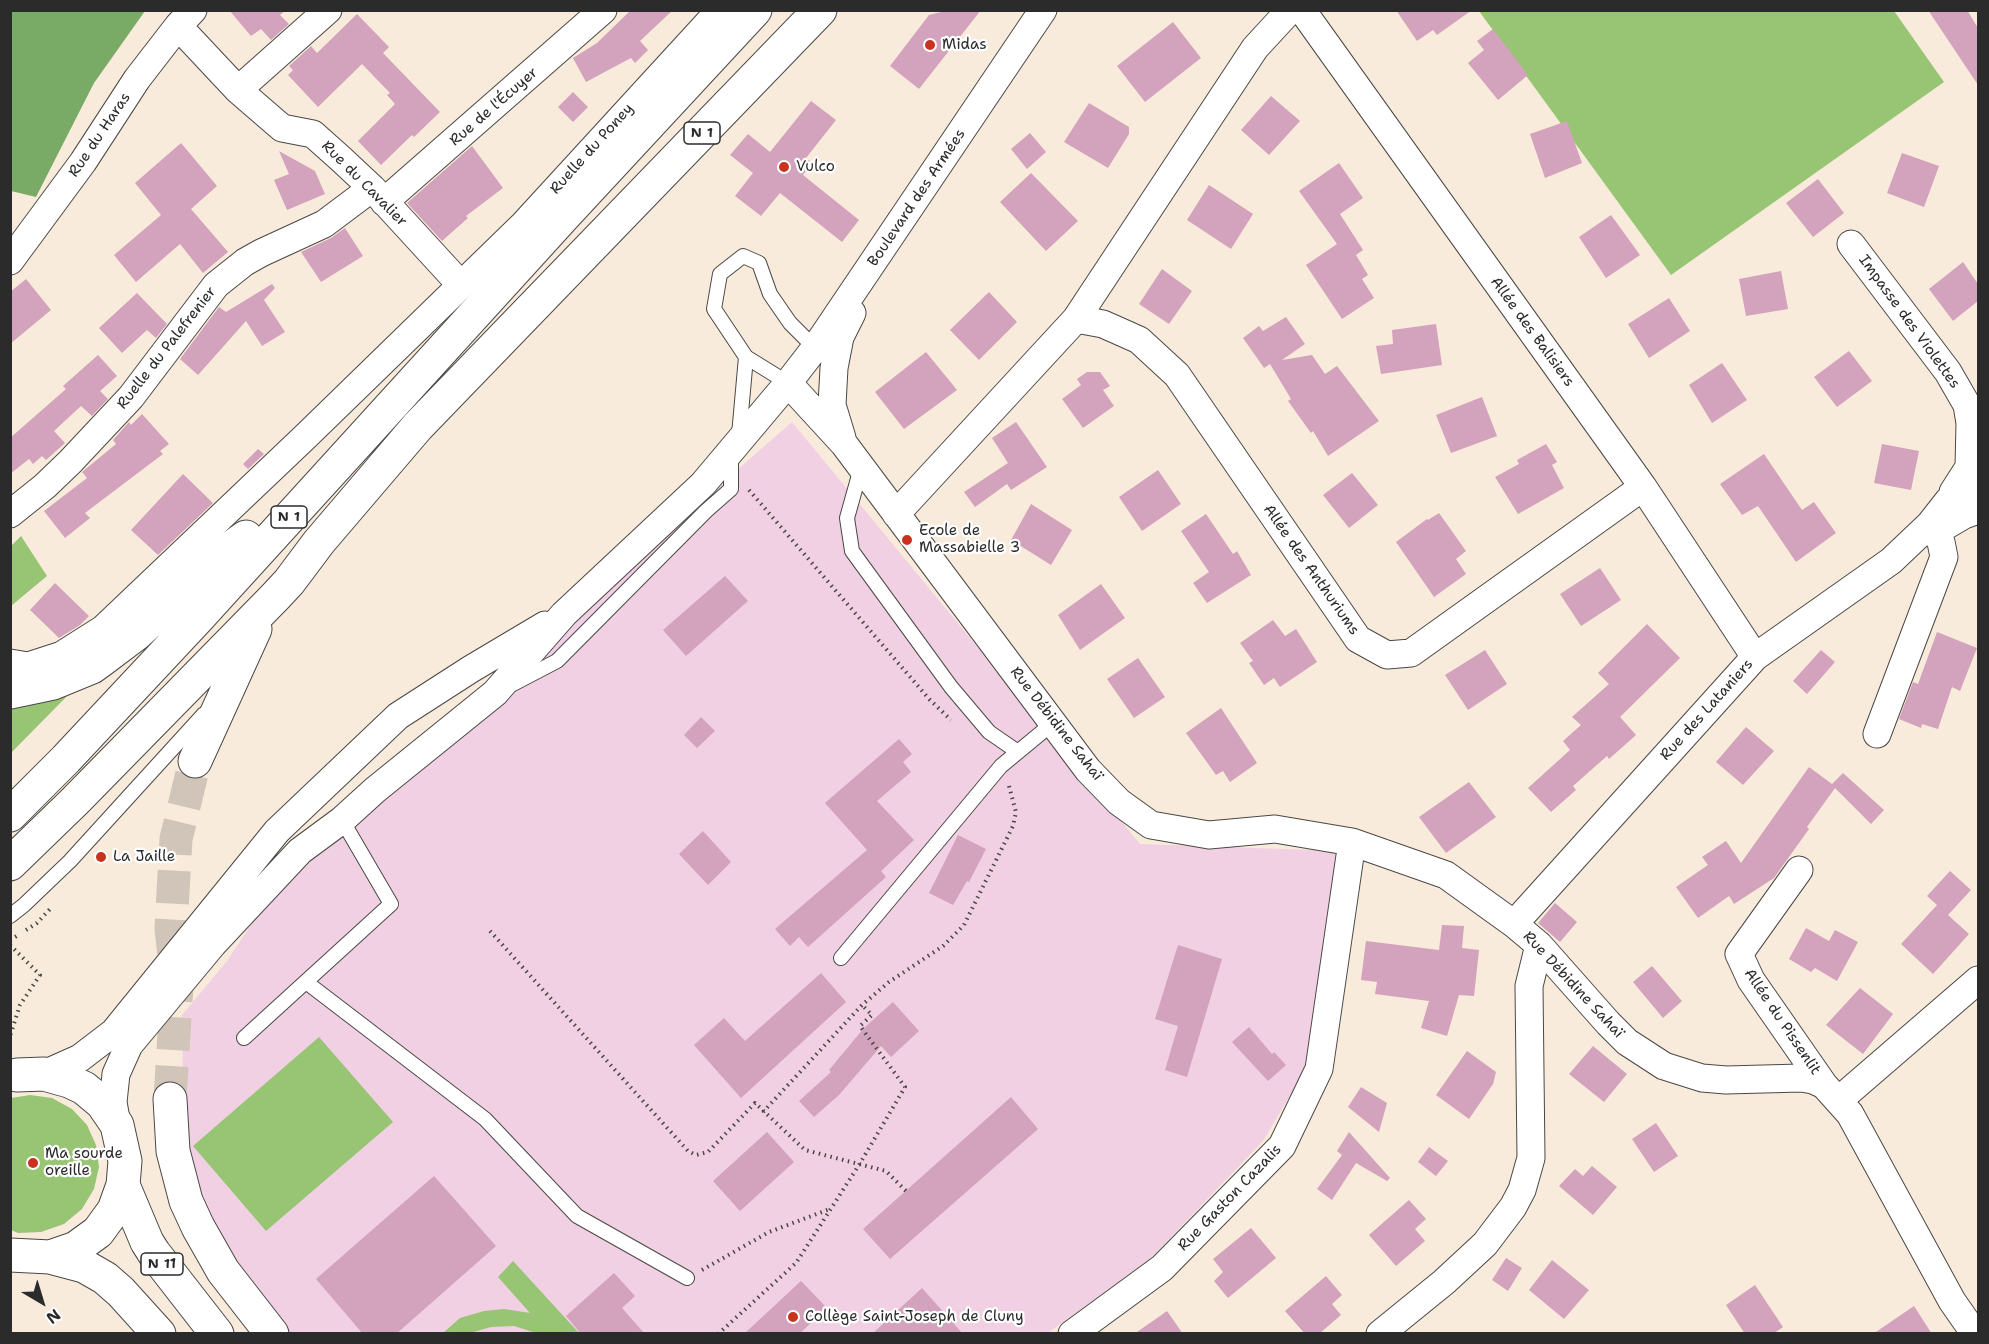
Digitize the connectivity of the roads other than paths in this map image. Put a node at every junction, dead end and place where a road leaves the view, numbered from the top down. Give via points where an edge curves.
1 (328, 10) edge
2 (603, 10) edge
3 (720, 10) edge
4 (755, 10) edge
5 (820, 10) edge
6 (1043, 10) edge
7 (1290, 10) edge
8 (1302, 10) edge
9 (185, 18) edge
10 (238, 90) junction
11 (378, 195) junction
12 (564, 216) junction
13 (1851, 244) dead end
14 (883, 247) junction
15 (10, 261) edge
16 (461, 285) junction
17 (1076, 319) junction
18 (815, 348) junction
19 (746, 357) junction
20 (788, 383) junction
21 (844, 444) junction
22 (735, 445) junction
23 (861, 468) junction
24 (1978, 479) edge
25 (1643, 487) junction
26 (1948, 501) junction
27 (1978, 510) edge
28 (10, 514) edge
29 (896, 514) junction
30 (1933, 528) junction
31 (246, 537) junction
32 (564, 614) junction
33 (270, 617) junction
34 (1755, 657) junction
35 (10, 663) edge
36 (228, 688) junction
37 (10, 692) edge
38 (495, 693) junction
39 (398, 716) junction
40 (1053, 723) junction
41 (1877, 734) dead end
42 (378, 735) junction
43 (1018, 752) junction
44 (414, 759) junction
45 (195, 761) tunnel mouth
46 (10, 785) edge
47 (10, 815) edge
48 (342, 820) junction
49 (1352, 842) junction
50 (10, 864) edge
51 (1799, 870) dead end
52 (10, 916) edge
53 (1514, 924) junction
54 (1539, 945) junction
55 (841, 958) dead end
56 (1978, 980) edge
57 (306, 982) junction
58 (244, 1038) dead end
59 (31, 1074) joint
60 (1831, 1093) junction
61 (170, 1099) tunnel mouth
62 (117, 1125) junction
63 (123, 1185) junction
64 (10, 1255) edge
65 (51, 1257) junction
66 (687, 1278) road end
67 (159, 1334) edge
68 (217, 1334) edge
69 (272, 1334) edge
70 (1072, 1334) edge
71 (1380, 1334) edge
72 (1975, 1334) edge

1 - 10 street
2 - 11 street, Rue de l'Écuyer
3 - 16 street, Ruelle du Poney via 522,226
4 - 12 highway, N 1
5 - 33 highway, N 1 via 418,426 289,582
6 - 14 street, Boulevard des Armées
7 - 17 street via 1255,48
8 - 25 street, Allée des Balisiers
9 - 10 street, Rue du Cavalier
9 - 15 street, Rue du Haras via 137,79 83,162
10 - 11 street, Rue du Cavalier via 282,128 313,134
11 - 16 street, Rue du Cavalier
11 - 28 street, Ruelle du Palefrenier via 261,252 229,273 131,397 70,462
12 - 31 highway via 544,227
12 - 47 highway, N 1 via 190,626
13 - 26 street, Impasse des Violettes via 1948,372 1967,405 1970,467
14 - 18 street, Boulevard des Armées
14 - 21 street via 840,337 832,405
16 - 35 street, Ruelle du Poney via 103,629 62,655 28,666
17 - 25 street, Allée des Anthuriums via 1103,324 1139,340 1177,375 1358,639 1387,655 1411,653
17 - 29 street
18 - 19 lane via 790,323 770,294 759,263 743,256 720,274 714,309
18 - 20 street, Boulevard des Armées
19 - 20 lane
19 - 22 lane
20 - 21 street, Rue Débidine Sahaï
20 - 22 street, Boulevard des Armées
21 - 23 street, Rue Débidine Sahaï
22 - 32 street, Boulevard des Armées via 703,484
22 - 38 lane via 731,489 557,661
23 - 29 street, Rue Débidine Sahaï
23 - 43 lane via 847,518 852,550 951,687 989,732
24 - 26 street, Rue des Lataniers
25 - 34 street, Allée des Balisiers
26 - 30 street, Rue des Lataniers
27 - 30 street
29 - 40 street, Rue Débidine Sahaï
30 - 34 street, Rue des Lataniers
30 - 41 street via 1944,557
31 - 37 highway via 98,663 53,683
31 - 46 highway
32 - 38 street
32 - 39 street
33 - 36 highway
33 - 50 highway, N 1
34 - 53 street, Rue des Lataniers
36 - 45 highway
36 - 52 lane via 70,861
38 - 44 street
39 - 42 street
39 - 44 street via 412,719 425,734
40 - 43 lane
40 - 49 street, Rue Débidine Sahaï via 1111,794 1151,825 1209,835 1275,829
42 - 44 street via 377,751 381,758 393,764
42 - 59 street via 277,831 114,1032 80,1058
43 - 55 lane via 1001,766
44 - 48 street
48 - 57 lane via 390,904
48 - 62 street via 300,852 213,944 129,1045 116,1074 113,1102
49 - 53 street, Rue Débidine Sahaï via 1446,875
49 - 70 street, Rue Gaston Cazalis via 1319,1069 1282,1146 1162,1268
51 - 60 street, Allée du Pissenlit via 1739,954 1751,980
53 - 54 street, Rue Débidine Sahaï
54 - 60 street, Rue Débidine Sahaï via 1627,1042 1664,1066 1702,1078 1801,1078 1813,1080
54 - 71 street via 1529,986 1531,1158 1522,1190 1485,1244
56 - 60 street
57 - 58 lane
57 - 66 lane via 485,1119 577,1216
59 - 62 highway via 84,1088 102,1103
60 - 72 street via 1850,1114 1952,1301
61 - 69 highway via 173,1151 186,1201 223,1271
62 - 63 highway via 125,1161
63 - 65 highway via 114,1210 98,1232 76,1248
63 - 68 highway, N 11 via 147,1242
64 - 65 highway
65 - 67 highway via 84,1266 105,1278

